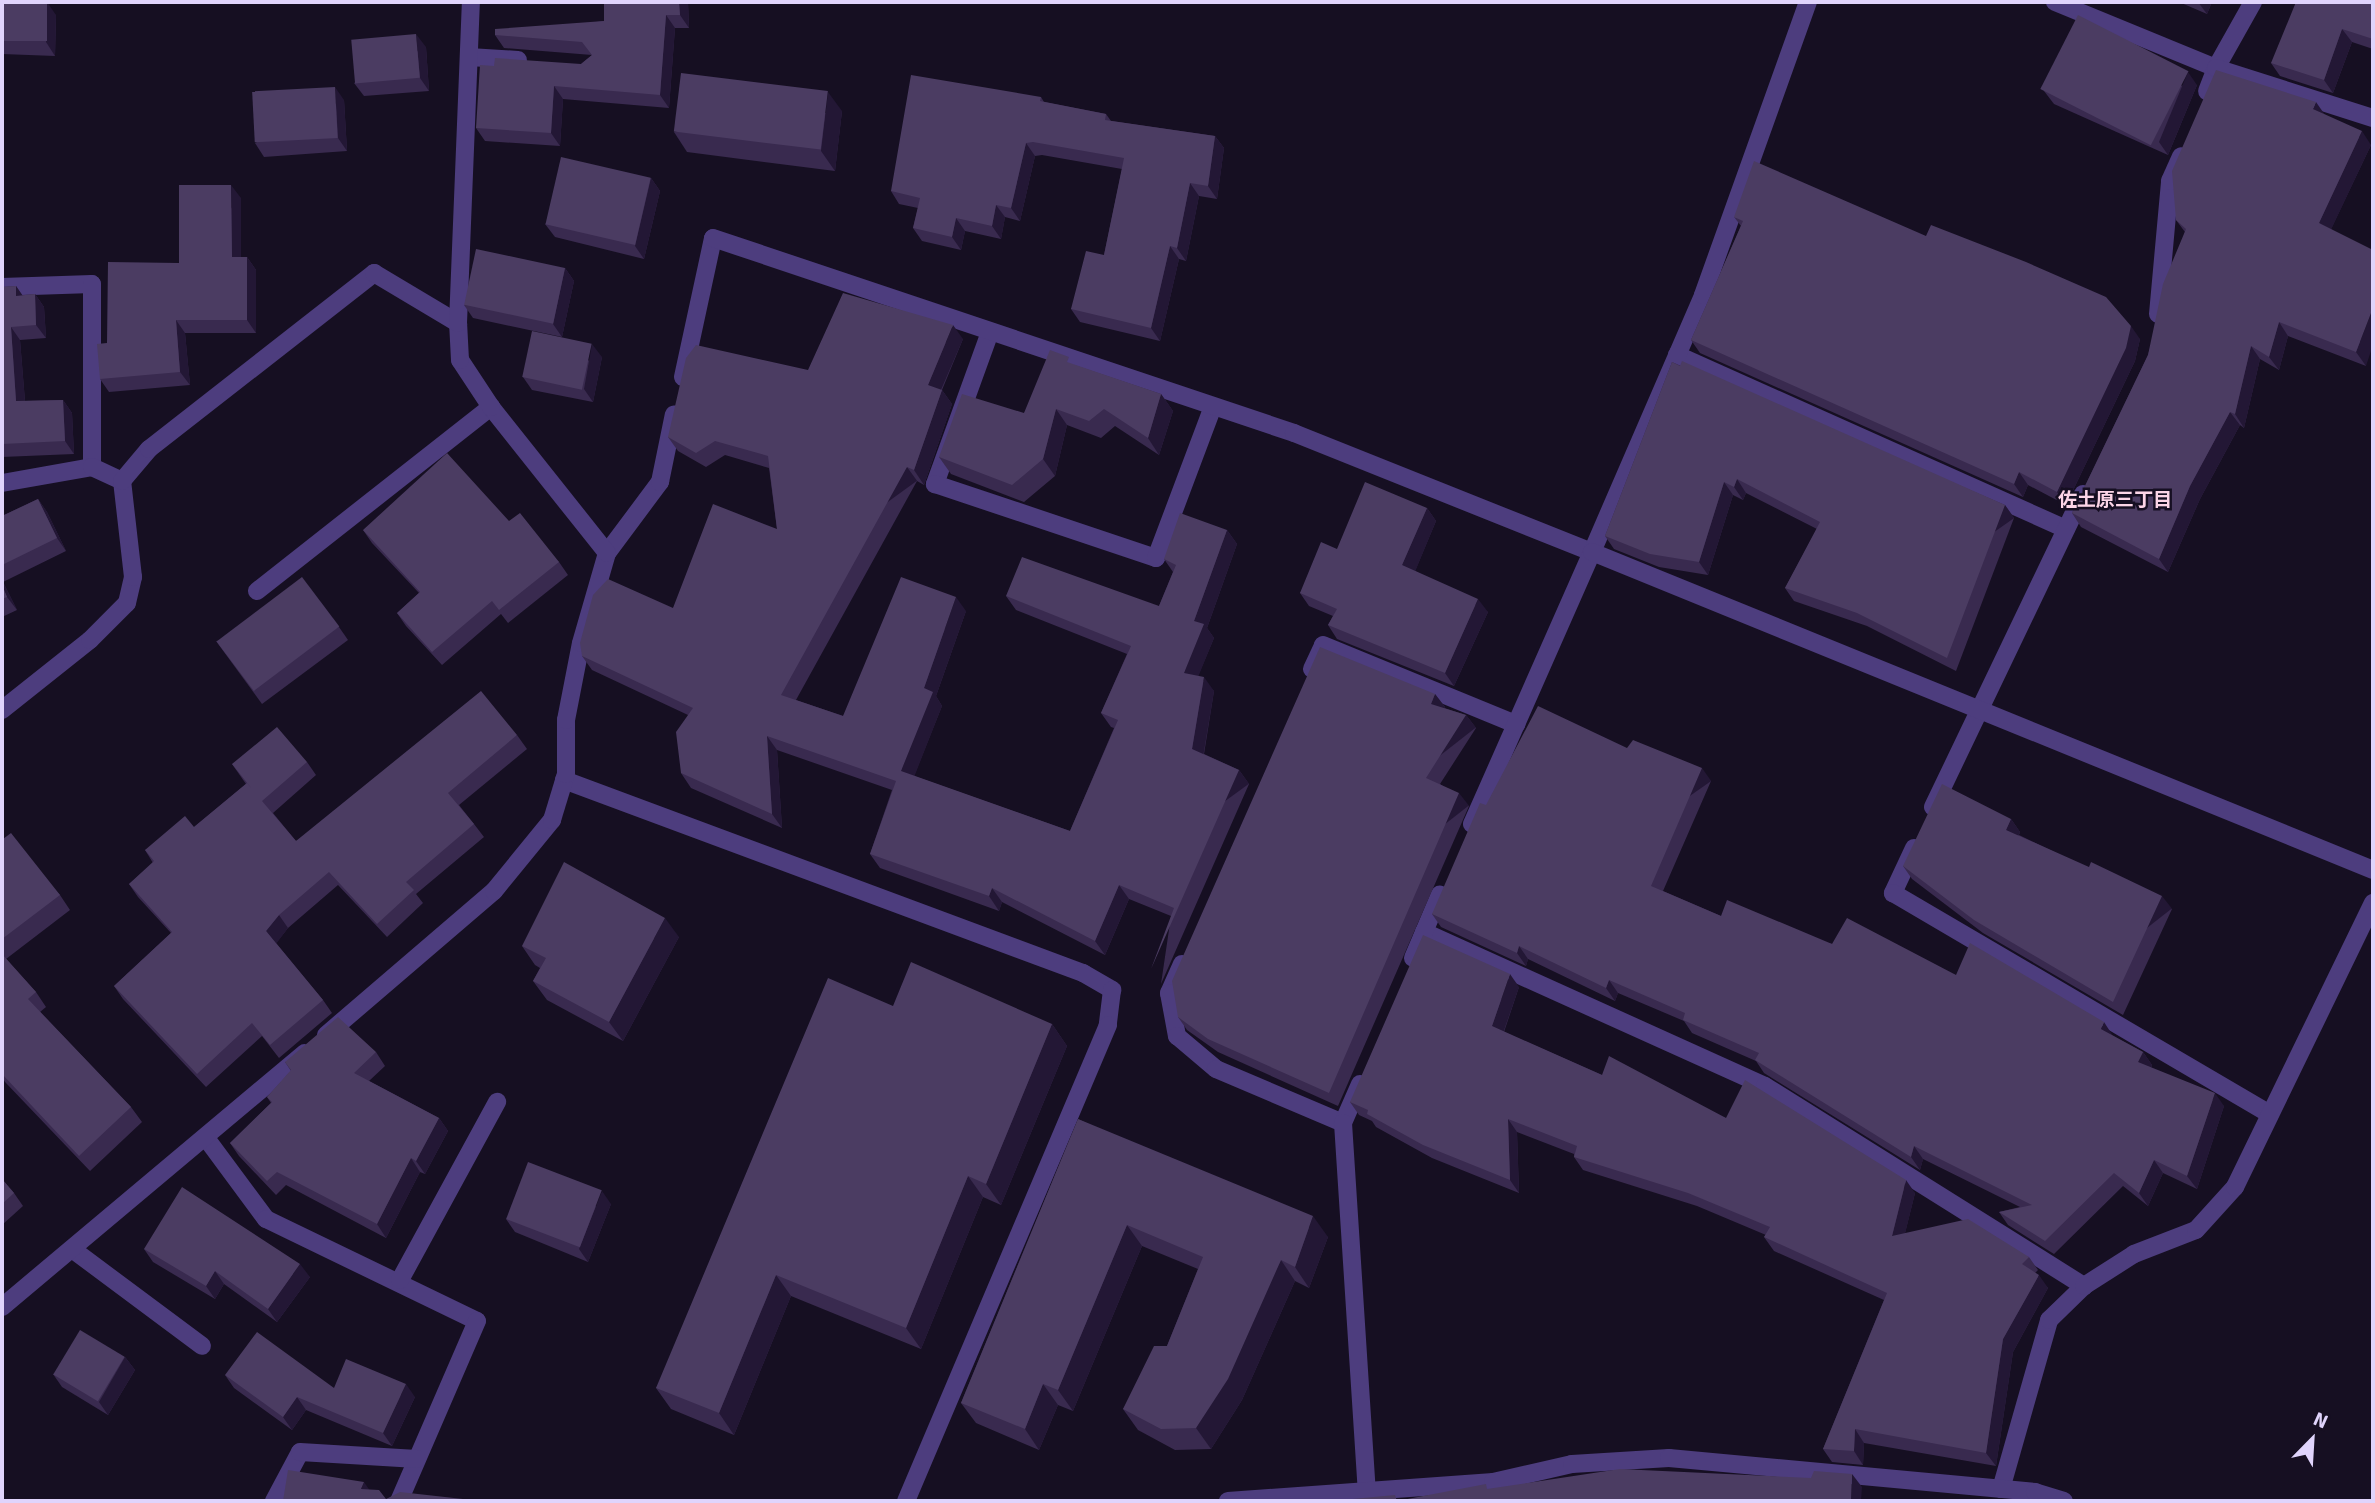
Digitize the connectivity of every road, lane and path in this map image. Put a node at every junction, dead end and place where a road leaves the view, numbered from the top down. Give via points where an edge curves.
1 (471, 2) edge
2 (1808, 2) edge
3 (2055, 2) edge
4 (2253, 2) edge
5 (469, 57) junction
6 (537, 62) edge
7 (2216, 68) junction
8 (2202, 103) edge
9 (2373, 118) edge
10 (2188, 139) edge
11 (2, 288) edge
12 (458, 323) junction
13 (990, 332) junction
14 (2152, 339) edge
15 (1677, 355) junction
16 (1213, 406) junction
17 (491, 407) junction
18 (92, 467) junction
19 (122, 481) junction
20 (2089, 482) edge
21 (2, 483) edge
22 (2066, 529) junction
23 (1592, 552) junction
24 (607, 553) junction
25 (257, 591) dead end
26 (1306, 682) edge
27 (1979, 709) junction
28 (2, 710) edge
29 (1516, 724) junction
30 (564, 780) junction
31 (1461, 847) edge
32 (2373, 870) edge
33 (1451, 871) edge
34 (2373, 903) edge
35 (1424, 932) junction
36 (1191, 943) edge
37 (1408, 970) edge
38 (1365, 1072) edge
39 (497, 1102) dead end
40 (2269, 1114) junction
41 (1343, 1123) junction
42 (206, 1138) junction
43 (72, 1249) junction
44 (400, 1280) junction
45 (2084, 1286) junction
46 (2, 1307) edge
47 (202, 1346) dead end
48 (418, 1459) junction
49 (2001, 1489) junction
50 (1367, 1492) junction
51 (2035, 1497) edge
52 (274, 1501) edge
53 (399, 1501) edge
54 (906, 1501) edge
55 (1228, 1501) edge
56 (2064, 1501) edge

1 - 5 street
2 - 15 street via 1703,295
3 - 7 street
4 - 7 street
5 - 6 street
5 - 12 street
7 - 8 street
7 - 9 street
10 - 14 street via 2170,181 2161,300
11 - 18 street via 92,284
12 - 17 street via 460,360
12 - 19 street via 374,273 149,449
13 - 16 street
13 - 16 street via 935,484 1156,558
13 - 24 street via 713,238 660,482
15 - 22 street
15 - 23 street
16 - 23 street via 1294,433
17 - 24 street
17 - 25 street
18 - 19 street
18 - 21 street
19 - 28 street via 133,577 127,603 90,640
20 - 22 street
22 - 27 street
23 - 27 street
23 - 29 street
24 - 30 street via 581,643 566,720
26 - 29 street via 1323,645
27 - 32 street
27 - 40 street via 1893,893
29 - 31 street
30 - 42 street via 552,820 494,891
30 - 54 street via 1083,973 1112,990 1108,1025
33 - 35 street
34 - 40 street
35 - 37 street
35 - 45 street via 1765,1086
36 - 41 street via 1169,993 1177,1036 1216,1069
38 - 41 street
39 - 44 street
40 - 45 street via 2235,1187 2196,1230 2134,1254
41 - 50 street
42 - 43 street
42 - 44 street via 266,1219
43 - 46 street
43 - 47 street
44 - 48 street via 477,1321
45 - 49 street via 2049,1321
48 - 52 street via 300,1452
48 - 53 street
49 - 50 street via 1669,1458 1572,1464 1493,1482
49 - 51 street
50 - 55 street
51 - 56 street

